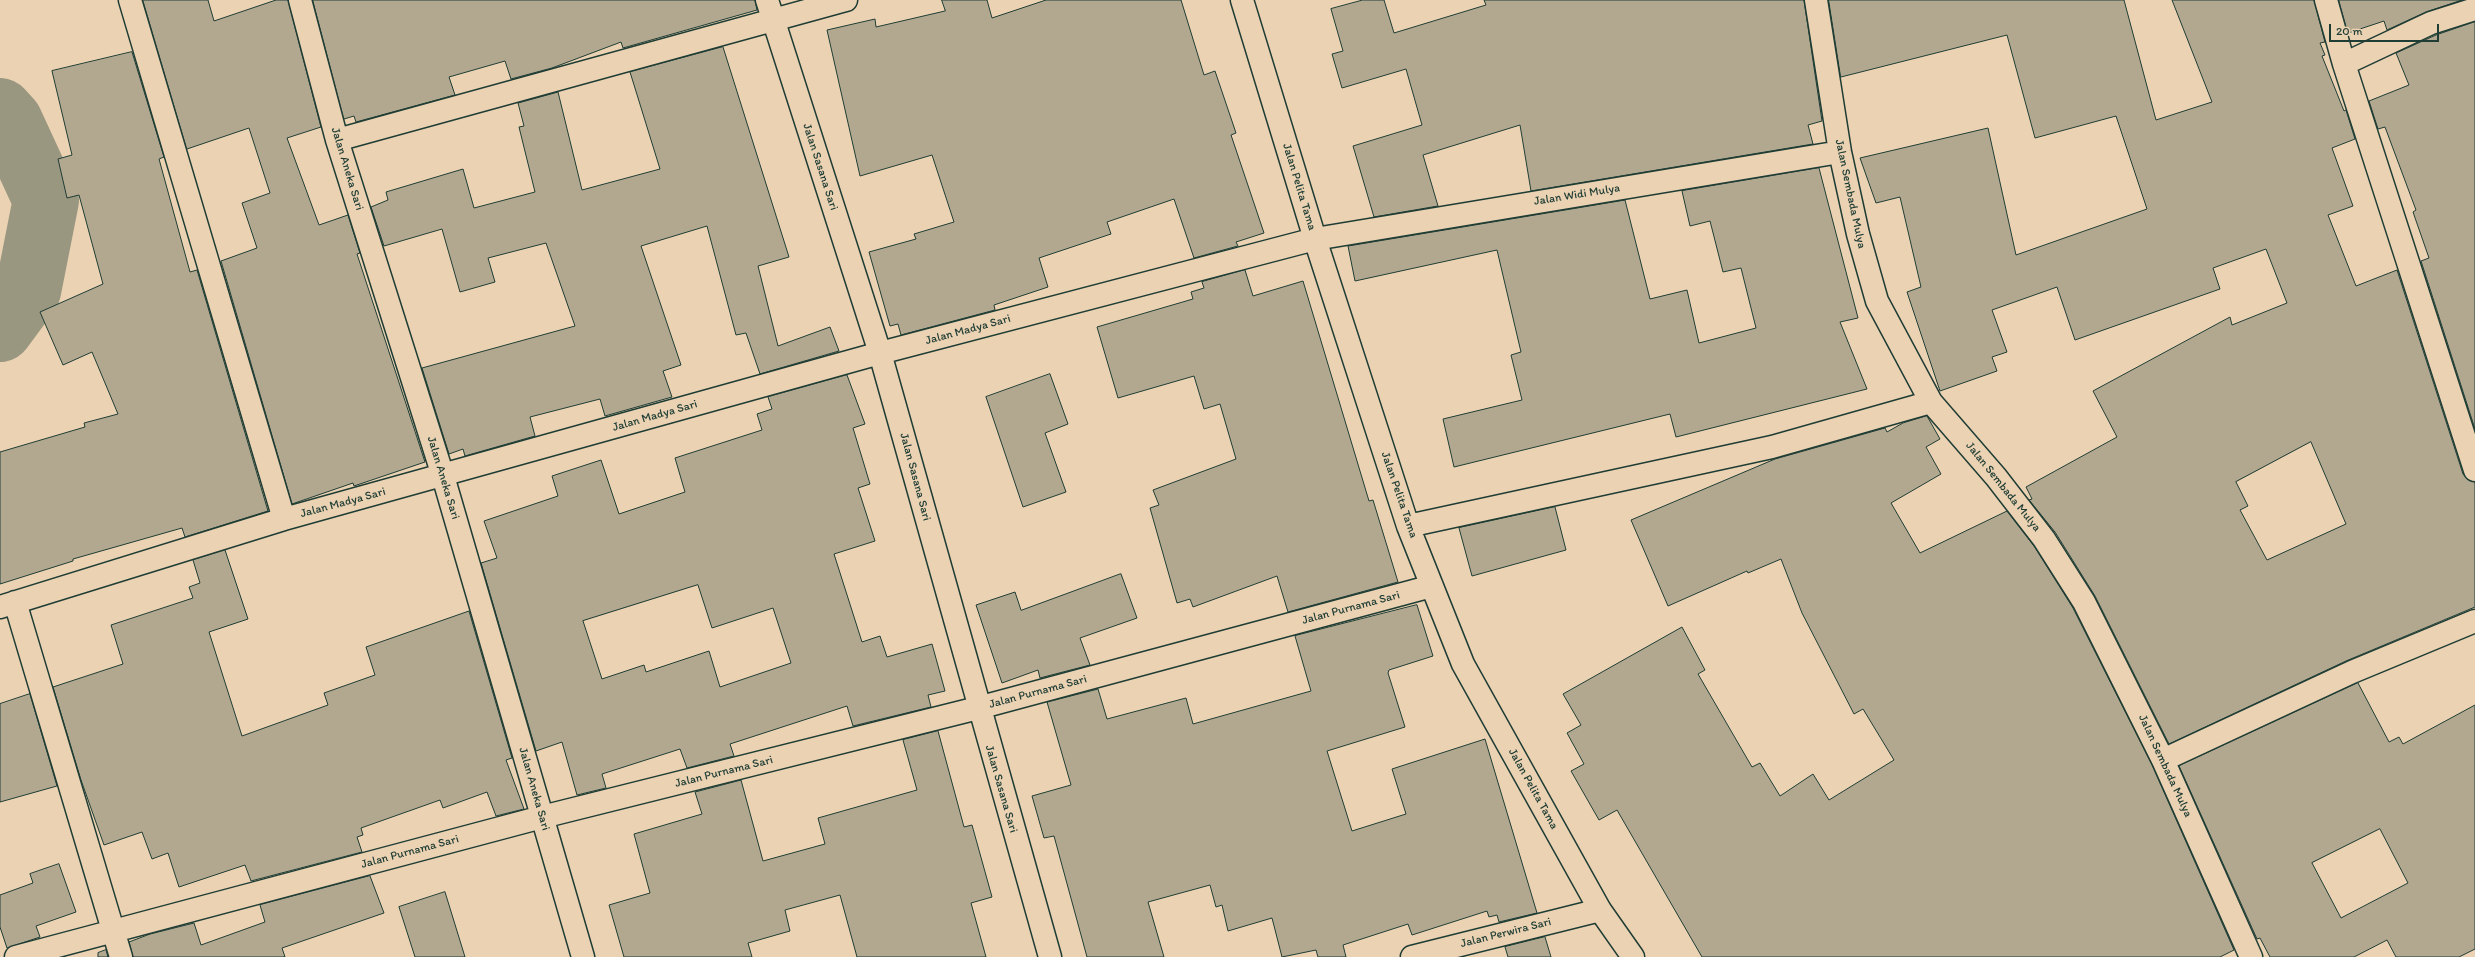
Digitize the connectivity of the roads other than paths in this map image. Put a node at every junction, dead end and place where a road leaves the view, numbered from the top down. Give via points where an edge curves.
1 (130, 0) edge
2 (300, 0) edge
3 (767, 0) edge
4 (846, 0) edge
5 (1242, 0) edge
6 (1816, 0) edge
7 (2326, 0) edge
8 (2475, 9) edge
9 (773, 21) junction
10 (2344, 64) junction
11 (337, 140) junction
12 (1840, 152) junction
13 (1314, 239) junction
14 (880, 353) junction
15 (1932, 402) junction
16 (2475, 470) edge
17 (443, 476) junction
18 (284, 520) junction
19 (1408, 526) junction
20 (1432, 586) junction
21 (8, 605) edge
22 (2475, 621) edge
23 (978, 708) junction
24 (2163, 760) junction
25 (542, 817) junction
26 (1600, 910) junction
27 (113, 930) junction
28 (16, 957) edge
29 (121, 957) edge
30 (583, 957) edge
31 (1050, 957) edge
32 (1412, 957) edge
33 (1633, 957) edge
34 (2250, 957) edge

1 - 18 street
2 - 11 street, Jalan Aneka Sari
3 - 9 street, Jalan Sasana Sari
4 - 9 street
5 - 13 street, Jalan Pelita Tama
6 - 12 street, Jalan Sembada Mulya
7 - 10 street
8 - 10 street via 2431,23
9 - 11 street
9 - 14 street, Jalan Sasana Sari
10 - 16 street
11 - 17 street, Jalan Aneka Sari
12 - 13 street, Jalan Widi Mulya
12 - 15 street, Jalan Sembada Mulya via 1858,234 1877,301
13 - 14 street, Jalan Madya Sari
13 - 19 street, Jalan Pelita Tama
14 - 17 street, Jalan Madya Sari
14 - 23 street, Jalan Sasana Sari
15 - 19 street via 1772,447
15 - 24 street, Jalan Sembada Mulya via 1996,477 2044,539 2084,602
17 - 18 street, Jalan Madya Sari
17 - 25 street, Jalan Aneka Sari
18 - 21 street, Jalan Madya Sari
19 - 20 street, Jalan Pelita Tama
20 - 23 street, Jalan Purnama Sari
20 - 26 street, Jalan Pelita Tama via 1463,664
21 - 27 street
22 - 24 street via 2352,672
23 - 25 street, Jalan Purnama Sari
23 - 31 street, Jalan Sasana Sari
24 - 34 street, Jalan Sembada Mulya
25 - 27 street, Jalan Purnama Sari
25 - 30 street, Jalan Aneka Sari
26 - 32 street, Jalan Perwira Sari
26 - 33 street, Jalan Pelita Tama
27 - 28 street, Jalan Purnama Sari
27 - 29 street

